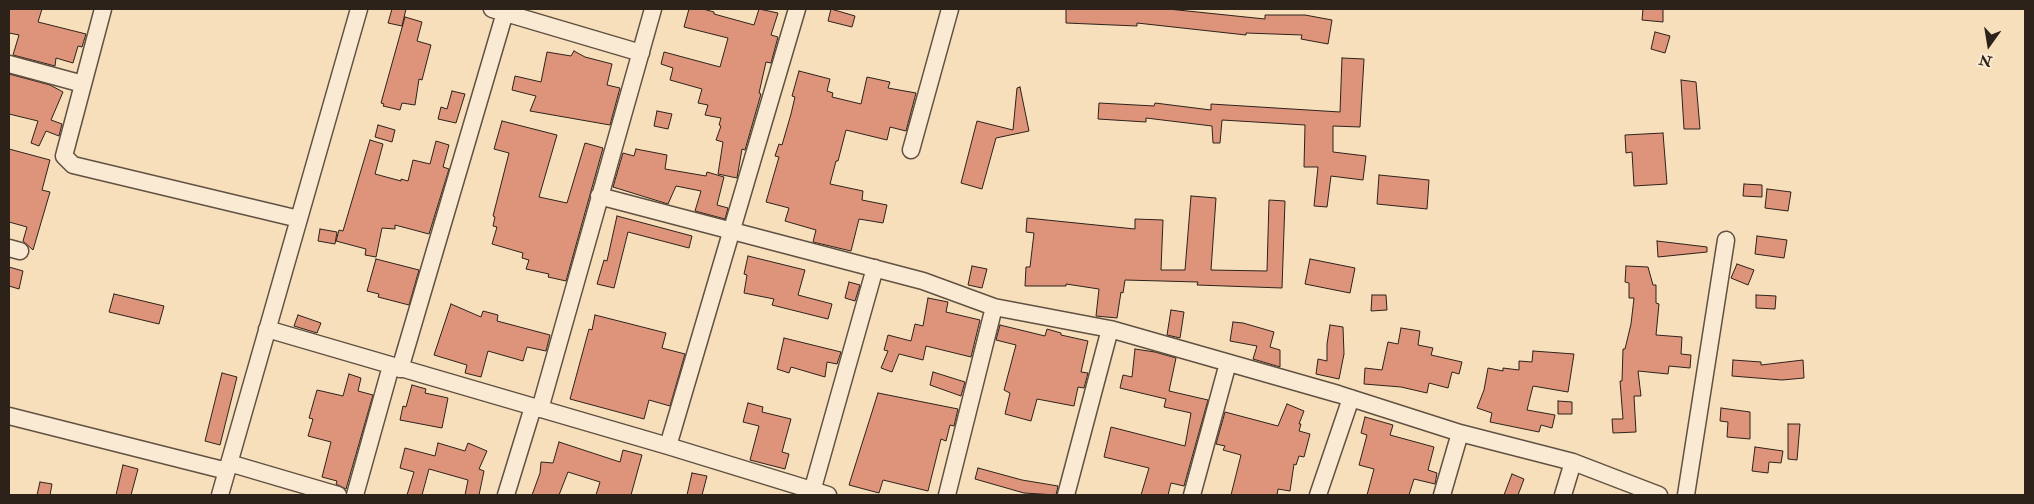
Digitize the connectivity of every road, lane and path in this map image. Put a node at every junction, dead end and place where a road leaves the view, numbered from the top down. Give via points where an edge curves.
1 (103, 9) edge
2 (359, 9) edge
3 (653, 9) edge
4 (797, 9) edge
5 (950, 9) edge
6 (501, 10) edge
7 (641, 53) junction
8 (9, 64) edge
9 (83, 84) junction
10 (911, 150) dead end
11 (599, 196) junction
12 (299, 219) junction
13 (732, 231) junction
14 (1726, 240) dead end
15 (874, 268) junction
16 (994, 307) junction
17 (268, 329) junction
18 (1110, 329) junction
19 (1228, 363) junction
20 (396, 368) junction
21 (1351, 398) junction
22 (536, 408) junction
23 (9, 416) edge
24 (1460, 433) junction
25 (668, 446) junction
26 (1573, 462) junction
27 (228, 467) junction
28 (811, 493) edge
29 (220, 495) edge
30 (338, 495) edge
31 (355, 495) edge
32 (506, 495) edge
33 (828, 495) edge
34 (947, 495) edge
35 (1066, 495) edge
36 (1192, 495) edge
37 (1318, 495) edge
38 (1442, 495) edge
39 (1563, 495) edge
40 (1659, 495) edge
41 (1686, 495) edge

1 - 9 street
2 - 12 street
3 - 7 street
4 - 13 street
5 - 10 street
6 - 7 street
6 - 20 street
7 - 11 street
8 - 9 street
9 - 12 street via 64,156 73,165
11 - 13 street
11 - 22 street
12 - 17 street
13 - 15 street
13 - 25 street
14 - 41 street
15 - 16 street via 923,281
15 - 28 street
16 - 18 street
16 - 34 street
17 - 20 street
17 - 27 street
18 - 19 street
18 - 35 street
19 - 21 street
19 - 36 street
20 - 22 street
20 - 31 street
21 - 24 street
21 - 37 street
22 - 25 street
22 - 32 street
23 - 27 street
24 - 26 street
24 - 38 street
25 - 28 street
26 - 39 street
26 - 40 street
27 - 29 street
27 - 30 street
28 - 33 street

